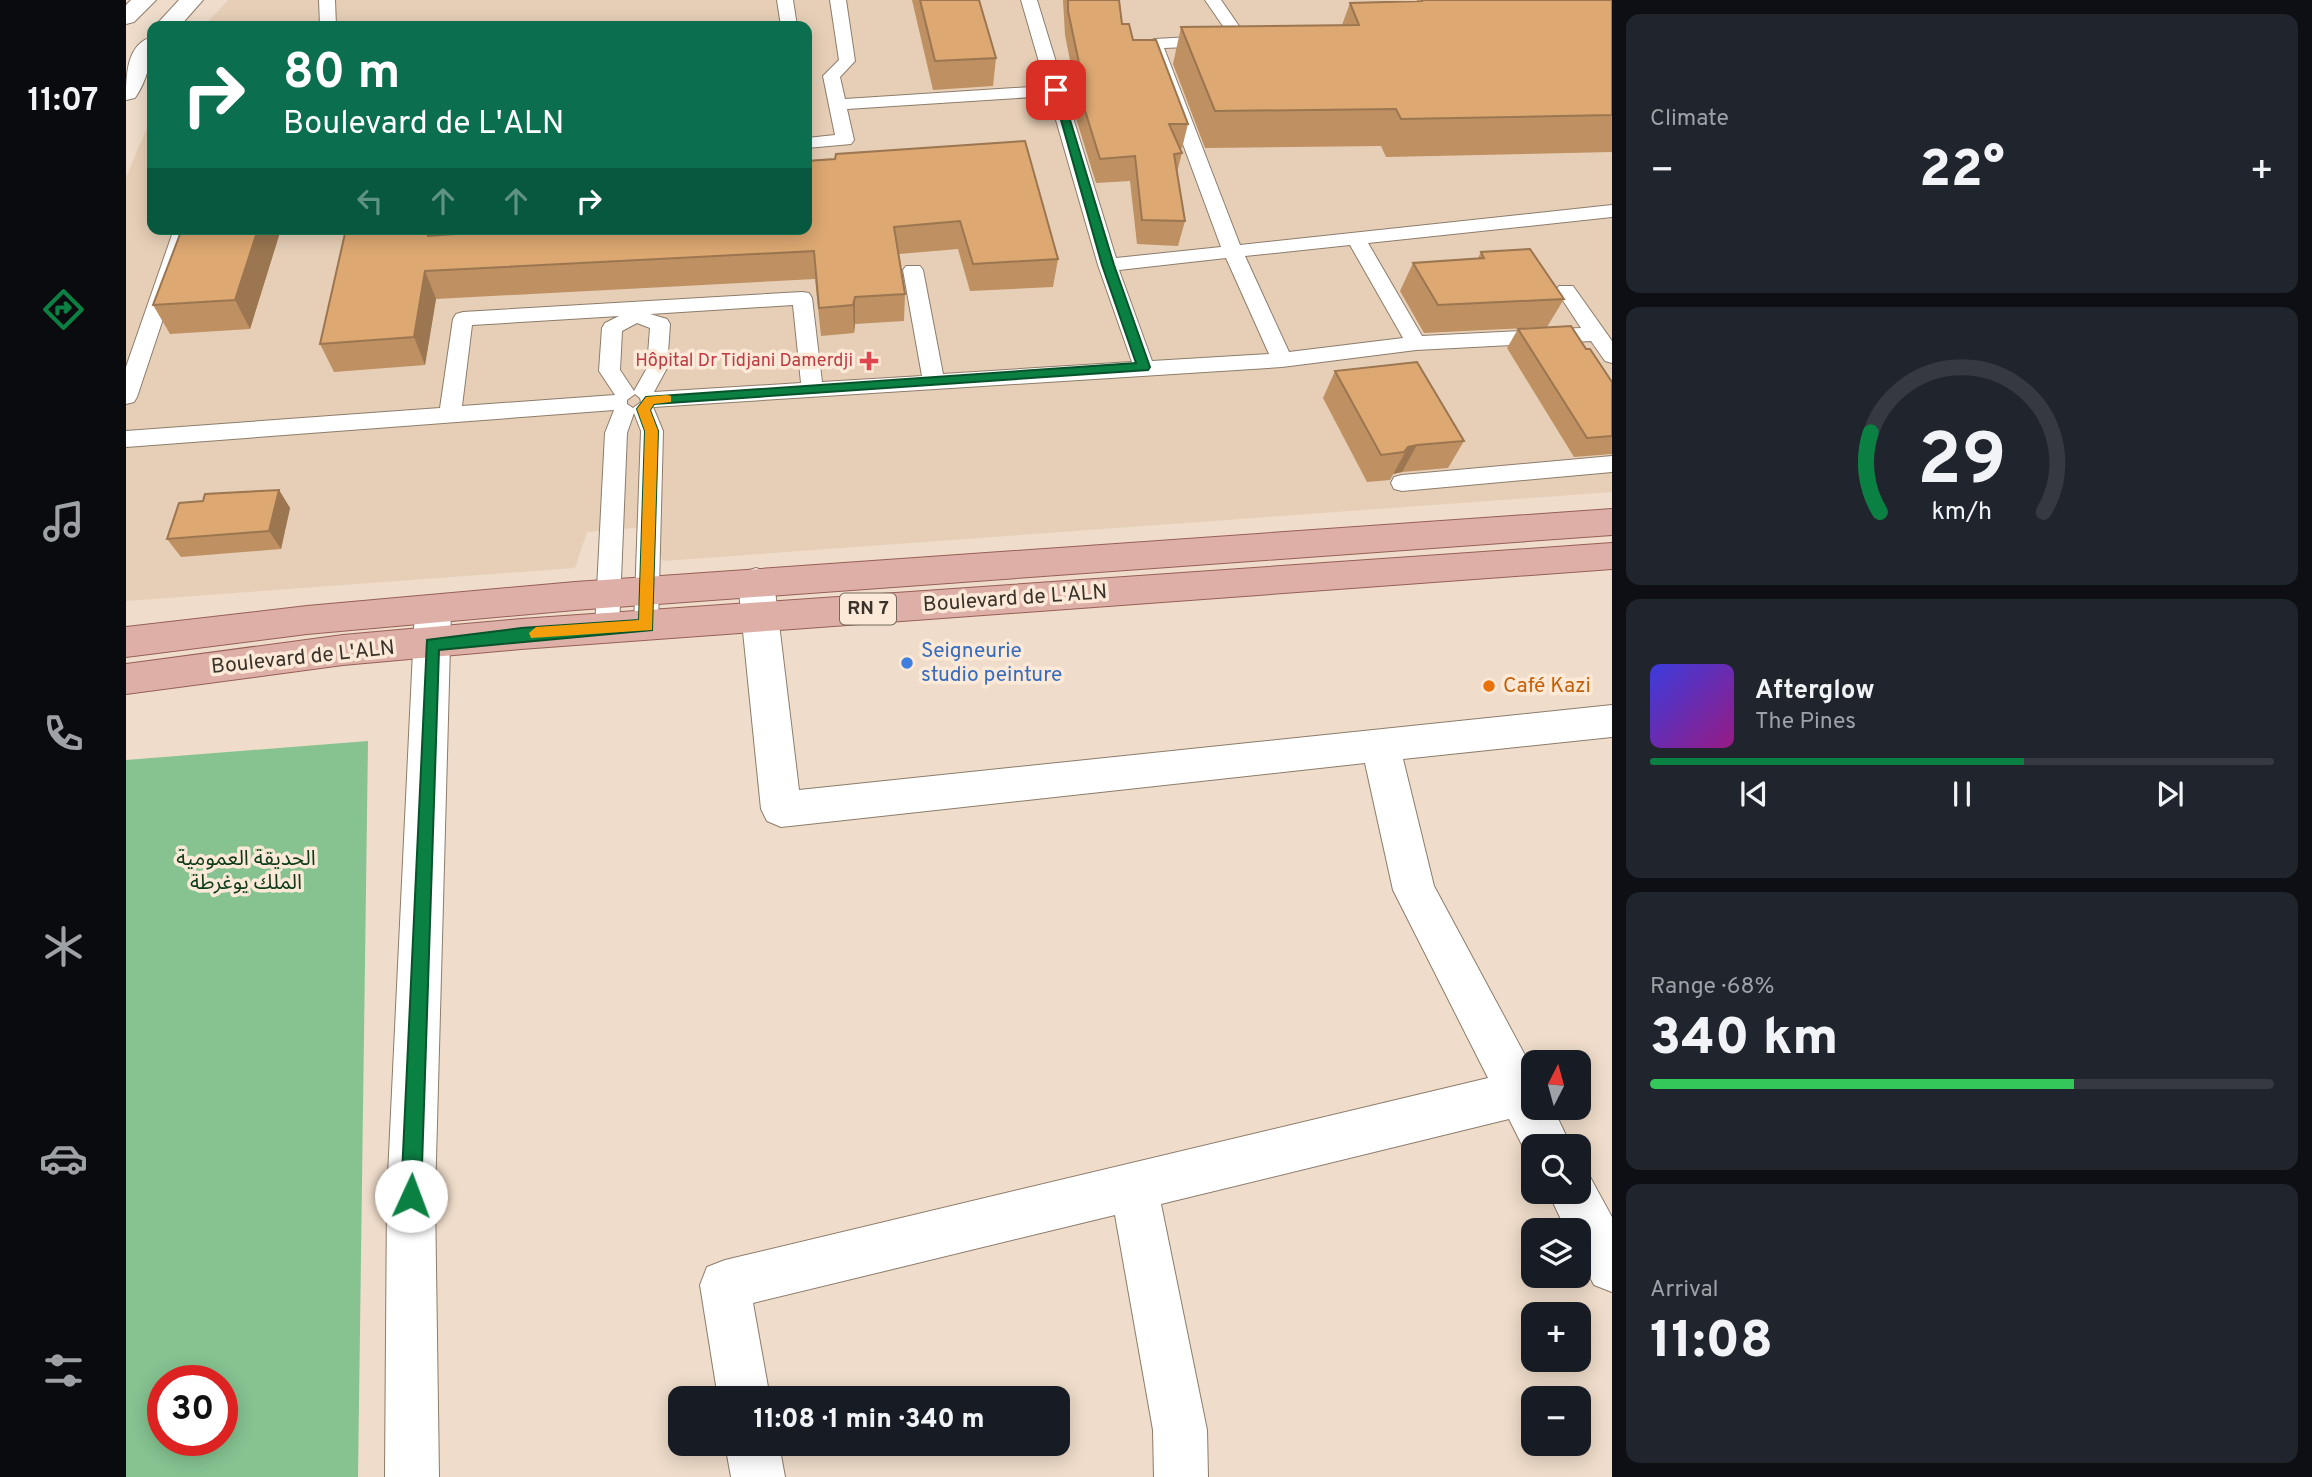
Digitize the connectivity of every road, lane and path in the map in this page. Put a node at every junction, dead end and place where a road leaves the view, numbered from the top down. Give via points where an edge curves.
1 (145, 0) edge
2 (183, 0) edge
3 (191, 0) edge
4 (327, 0) edge
5 (785, 0) edge
6 (838, 0) edge
7 (1029, 0) edge
8 (1213, 0) edge
9 (126, 17) edge
10 (172, 21) edge
11 (328, 21) edge
12 (788, 21) edge
13 (138, 56) edge
14 (1056, 90) junction
15 (126, 93) edge
16 (837, 105) junction
17 (812, 143) edge
18 (1612, 211) edge
19 (182, 235) edge
20 (1356, 240) junction
21 (1233, 252) junction
22 (1108, 265) junction
23 (913, 270) dead end
24 (635, 312) junction
25 (1416, 343) junction
26 (1612, 356) edge
27 (1282, 360) junction
28 (1144, 367) junction
29 (934, 381) junction
30 (812, 388) junction
31 (126, 397) edge
32 (634, 401) junction
33 (450, 414) junction
34 (126, 439) edge
35 (1612, 464) edge
36 (1402, 483) edge
37 (1612, 522) edge
38 (1612, 556) edge
39 (758, 600) junction
40 (647, 609) junction
41 (608, 611) junction
42 (433, 627) junction
43 (126, 642) edge
44 (126, 679) edge
45 (1612, 720) edge
46 (1380, 745) junction
47 (1520, 1093) junction
48 (1542, 1134) edge
49 (1134, 1186) junction
50 (1578, 1204) edge
51 (1612, 1267) edge
52 (742, 1386) edge
53 (754, 1456) edge
54 (412, 1477) edge
55 (758, 1477) edge
56 (1181, 1477) edge

1 - 9 street
2 - 3 street
3 - 10 street
4 - 11 lane
5 - 12 lane
6 - 16 lane via 847,61 825,76
7 - 14 lane
8 - 21 lane via 1240,39 1154,44
13 - 15 street
14 - 16 lane
14 - 22 lane
16 - 17 lane via 845,140
18 - 20 lane
19 - 31 lane
20 - 21 lane
20 - 25 lane
21 - 22 lane
21 - 27 lane
22 - 28 lane
23 - 29 lane
24 - 30 lane via 802,298
24 - 32 lane via 612,328 609,371
24 - 32 lane via 660,324 657,369
24 - 33 lane via 463,319
25 - 26 lane via 1595,334 1566,290
25 - 27 lane
27 - 28 lane
28 - 29 lane
29 - 30 lane
30 - 32 lane
32 - 33 lane
32 - 40 lane via 652,431
32 - 41 lane via 616,433
33 - 34 lane
35 - 36 lane
37 - 39 main road, Boulevard de L'ALN / RN 7
38 - 39 main road, Boulevard de L'ALN / RN 7
39 - 40 main road, Boulevard de L'ALN / RN 7
39 - 46 street via 781,810
40 - 41 main road, Boulevard de L'ALN / RN 7
41 - 42 main road, Boulevard de L'ALN / RN 7
42 - 43 main road, Boulevard de L'ALN / RN 7 via 307,620
42 - 44 main road, Boulevard de L'ALN / RN 7 via 343,650
42 - 54 street via 411,1196
45 - 46 street
46 - 47 street via 1414,890
47 - 48 street
47 - 49 street
49 - 52 street via 725,1285
49 - 56 street via 1180,1430
50 - 51 street
53 - 55 street

